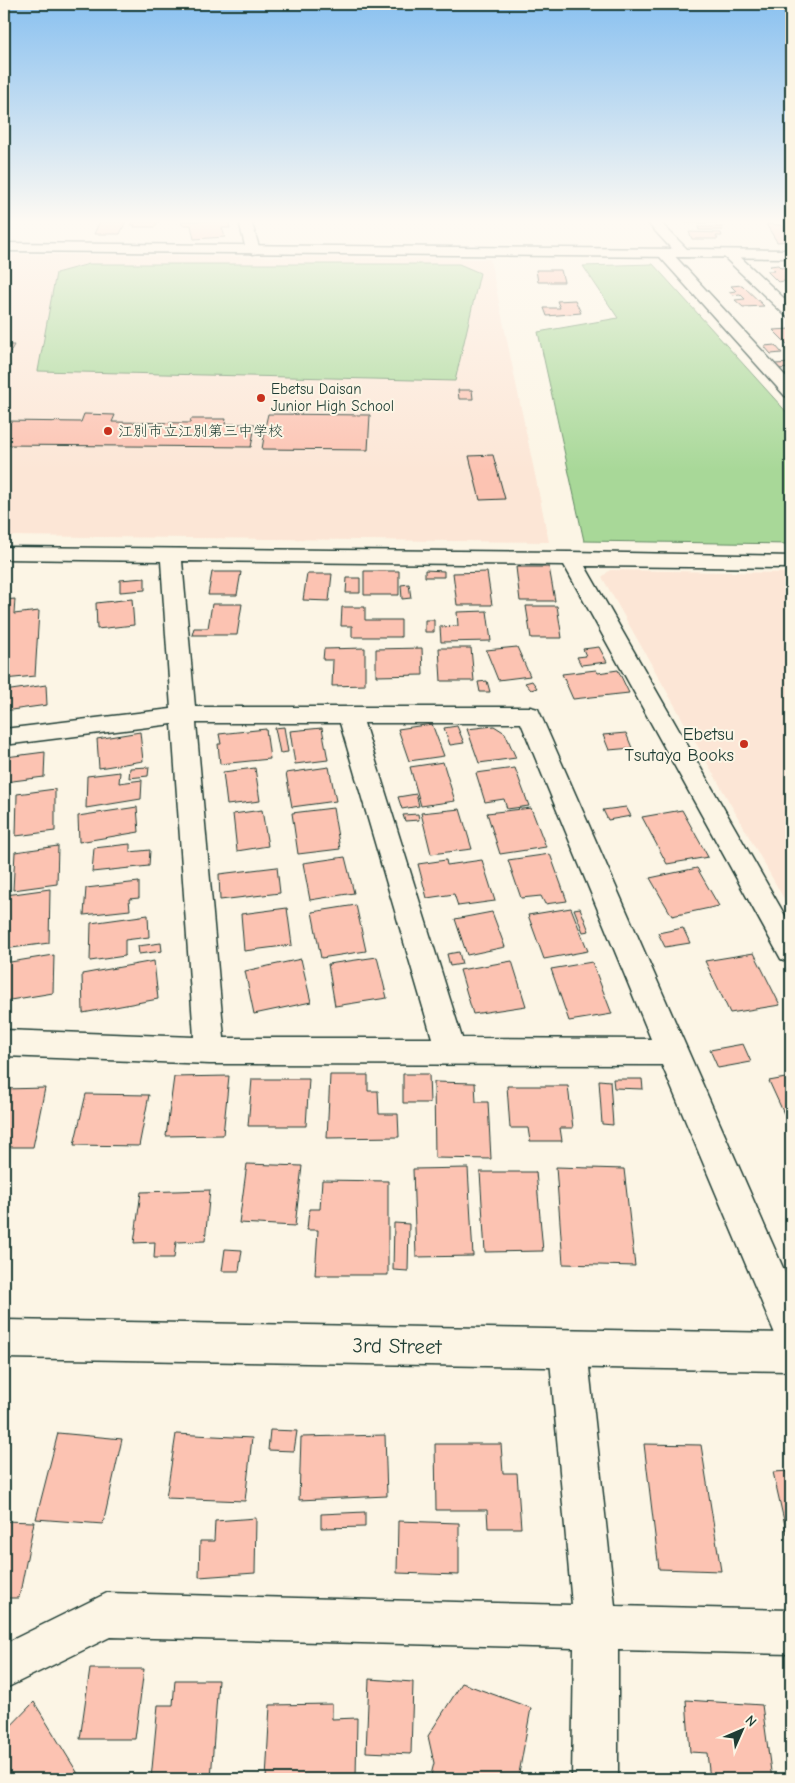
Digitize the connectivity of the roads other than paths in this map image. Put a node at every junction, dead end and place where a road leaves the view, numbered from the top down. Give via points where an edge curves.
1 (711, 304) edge
2 (782, 304) edge
3 (791, 313) edge
4 (791, 392) edge
5 (4, 554) edge
6 (171, 555) junction
7 (570, 558) junction
8 (791, 562) edge
9 (184, 715) junction
10 (350, 715) junction
11 (4, 737) edge
12 (791, 951) edge
13 (4, 1043) edge
14 (210, 1051) junction
15 (450, 1052) junction
16 (672, 1052) junction
17 (791, 1328) edge
18 (4, 1339) edge
19 (568, 1349) junction
20 (791, 1352) edge
21 (596, 1627) junction
22 (791, 1632) edge
23 (4, 1667) edge
24 (596, 1779) edge

1 - 4 street
2 - 3 street
5 - 6 street
6 - 7 street
6 - 9 street
7 - 8 street
7 - 12 street
9 - 10 street
9 - 11 street
9 - 14 street
10 - 15 street
10 - 16 street via 530,715
13 - 14 street
14 - 15 street
15 - 16 street
16 - 17 street
18 - 19 street, 3rd Street
19 - 20 street, 3rd Street
19 - 21 street
21 - 22 street
21 - 23 street via 107,1614
21 - 24 street

